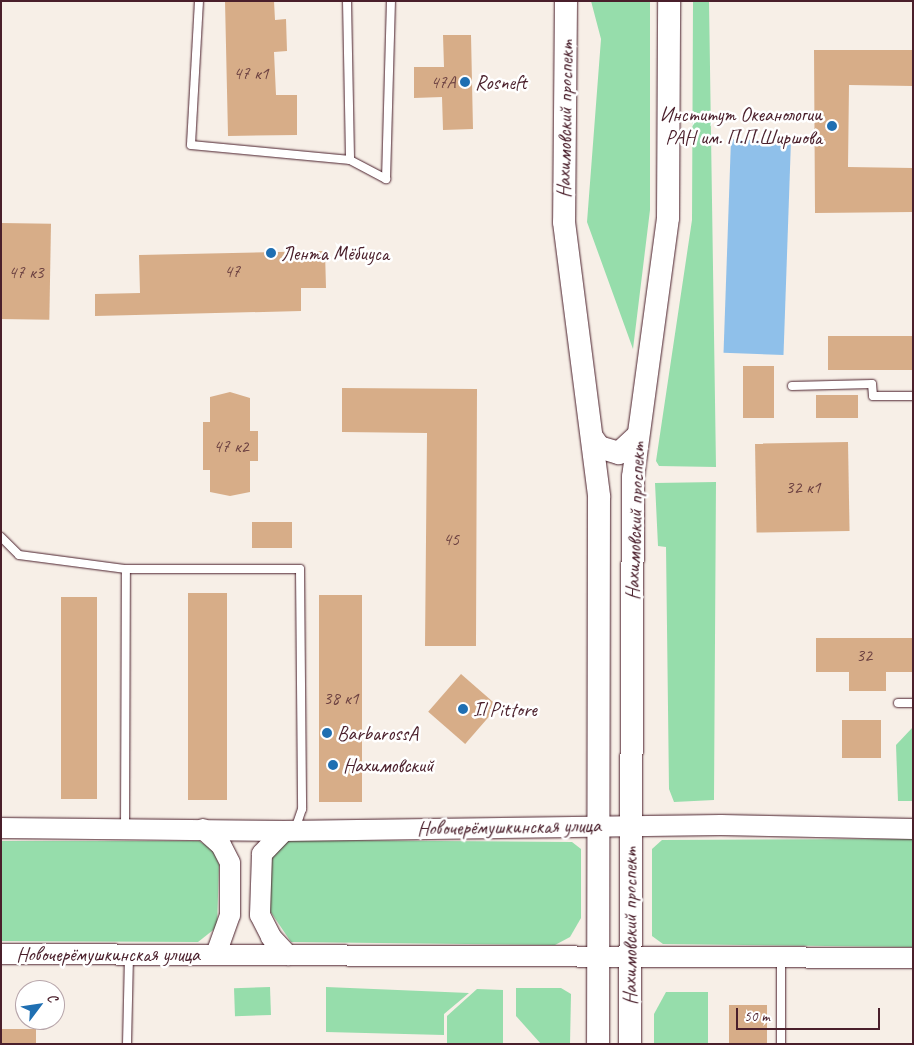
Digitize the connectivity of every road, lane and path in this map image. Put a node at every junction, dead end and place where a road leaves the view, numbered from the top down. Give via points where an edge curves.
1 (199, 1) edge
2 (347, 1) edge
3 (391, 1) edge
4 (566, 1) edge
5 (669, 1) edge
6 (350, 160) junction
7 (792, 386) dead end
8 (913, 396) edge
9 (637, 436) junction
10 (592, 437) junction
11 (1, 537) edge
12 (126, 570) junction
13 (898, 703) dead end
14 (913, 703) edge
15 (598, 826) junction
16 (630, 826) junction
17 (1, 828) edge
18 (125, 829) junction
19 (203, 829) junction
20 (913, 829) edge
21 (290, 830) junction
22 (1, 954) edge
23 (129, 954) junction
24 (216, 954) junction
25 (288, 955) junction
26 (598, 956) junction
27 (630, 956) junction
28 (781, 957) junction
29 (913, 958) edge
30 (127, 1044) edge
31 (598, 1044) edge
32 (630, 1044) edge
33 (781, 1044) edge

1 - 6 lane via 191,145
2 - 6 lane
3 - 6 lane via 386,179
4 - 10 main road, Нахимовский проспект via 564,222
5 - 9 main road, Нахимовский проспект via 668,218
7 - 8 lane via 872,384 873,396
9 - 10 main road via 619,453 599,447
9 - 16 main road, Нахимовский проспект
10 - 15 main road, Нахимовский проспект via 599,497
11 - 12 lane via 19,555
12 - 18 lane
12 - 21 lane via 300,569 302,809
13 - 14 lane
15 - 16 street, Новочерёмушкинская улица
15 - 21 street, Новочерёмушкинская улица
15 - 26 main road, Нахимовский проспект
16 - 20 street, Новочерёмушкинская улица
16 - 27 main road, Нахимовский проспект
17 - 18 street, Новочерёмушкинская улица
18 - 19 street, Новочерёмушкинская улица
19 - 21 street, Новочерёмушкинская улица
19 - 24 street, Новочерёмушкинская улица via 220,845 230,863 230,915
21 - 25 street via 262,854 260,915 271,937
22 - 23 street, Новочерёмушкинская улица
23 - 24 street, Новочерёмушкинская улица
23 - 30 lane
24 - 25 street, Новочерёмушкинская улица
25 - 26 street, Новочерёмушкинская улица
26 - 27 street, Новочерёмушкинская улица
26 - 31 main road, Нахимовский проспект
27 - 28 street, Новочерёмушкинская улица
27 - 32 main road, Нахимовский проспект
28 - 29 street, Новочерёмушкинская улица
28 - 33 lane

